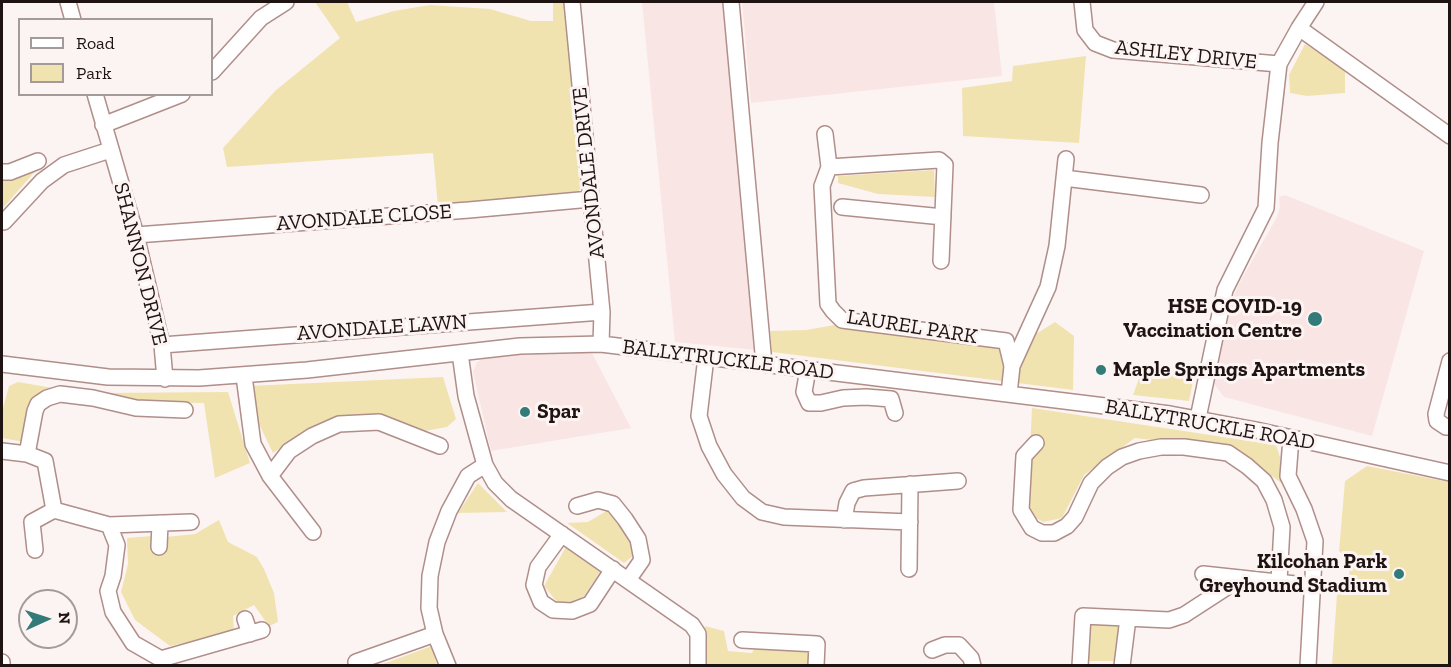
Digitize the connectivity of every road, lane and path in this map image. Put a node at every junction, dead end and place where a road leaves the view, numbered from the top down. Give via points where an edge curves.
1 (68, 2) edge
2 (286, 2) edge
3 (572, 2) edge
4 (731, 2) edge
5 (1083, 2) edge
6 (1316, 2) edge
7 (72, 18) edge
8 (1299, 28) junction
9 (1279, 64) junction
10 (213, 71) edge
11 (95, 96) edge
12 (177, 96) edge
13 (103, 125) junction
14 (825, 134) dead end
15 (1449, 136) edge
16 (110, 150) junction
17 (1066, 159) dead end
18 (38, 161) dead end
19 (829, 167) junction
20 (2, 172) edge
21 (1064, 178) junction
22 (1201, 195) dead end
23 (591, 199) junction
24 (842, 207) dead end
25 (943, 217) junction
26 (4, 222) dead end
27 (136, 235) junction
28 (941, 261) dead end
29 (602, 312) junction
30 (601, 344) junction
31 (162, 345) junction
32 (460, 353) junction
33 (706, 357) junction
34 (1449, 361) edge
35 (2, 364) edge
36 (764, 364) junction
37 (1012, 366) junction
38 (808, 369) junction
39 (244, 376) junction
40 (165, 379) junction
41 (1009, 394) junction
42 (186, 410) dead end
43 (895, 413) dead end
44 (1197, 418) junction
45 (1449, 427) edge
46 (1291, 438) junction
47 (1036, 443) dead end
48 (440, 446) dead end
49 (2, 451) edge
50 (27, 454) junction
51 (485, 465) junction
52 (1449, 473) edge
53 (270, 476) junction
54 (958, 481) dead end
55 (910, 484) junction
56 (577, 506) dead end
57 (54, 510) junction
58 (844, 520) junction
59 (190, 522) dead end
60 (910, 522) junction
61 (160, 523) junction
62 (109, 525) junction
63 (313, 532) dead end
64 (562, 534) junction
65 (159, 547) dead end
66 (35, 550) dead end
67 (613, 569) junction
68 (909, 569) dead end
69 (1203, 574) dead end
70 (1241, 578) junction
71 (628, 580) junction
72 (1279, 581) junction
73 (1314, 586) junction
74 (1128, 618) junction
75 (252, 627) dead end
76 (435, 634) junction
77 (742, 640) dead end
78 (932, 650) dead end
79 (162, 662) edge
80 (356, 662) dead end
81 (448, 666) edge
82 (698, 666) edge
83 (816, 666) edge
84 (973, 666) edge
85 (1080, 666) edge
86 (1122, 666) edge
87 (1308, 666) edge

1 - 7 street
2 - 10 street via 261,18
3 - 23 street, AVONDALE DRIVE
4 - 36 street
5 - 9 street, ASHLEY DRIVE via 1085,30 1095,43 1113,50
6 - 8 street
8 - 9 street
8 - 15 street
9 - 44 street, ASHLEY DRIVE via 1266,208 1225,290
11 - 13 street, SHANNON DRIVE
12 - 13 street
13 - 16 street, SHANNON DRIVE
14 - 19 street, LAUREL PARK
16 - 26 street via 64,165 42,181
16 - 27 street, SHANNON DRIVE
17 - 21 street, LAUREL PARK
18 - 20 street
19 - 25 street via 939,160 945,165
19 - 37 street, LAUREL PARK via 822,186 828,304 832,311 842,320 1006,341
21 - 22 street
21 - 37 street, LAUREL PARK via 1048,287
23 - 27 street, AVONDALE CLOSE
23 - 29 street, AVONDALE DRIVE
24 - 25 street
25 - 28 street
27 - 31 street, SHANNON DRIVE
29 - 30 street, AVONDALE DRIVE
29 - 31 street, AVONDALE LAWN
30 - 32 street, BALLYTRUCKLE ROAD via 535,345
30 - 33 street, BALLYTRUCKLE ROAD
31 - 40 street, SHANNON DRIVE
32 - 39 street, BALLYTRUCKLE ROAD
32 - 51 street via 466,396
33 - 36 street, BALLYTRUCKLE ROAD
33 - 58 street via 699,416 724,474 743,498 762,512 784,517
34 - 45 street via 1436,414 1437,421
35 - 40 street, BALLYTRUCKLE ROAD via 73,374
36 - 38 street, BALLYTRUCKLE ROAD
37 - 41 street, LAUREL PARK
38 - 41 street, BALLYTRUCKLE ROAD
38 - 43 street via 804,392 809,403 866,397 891,399
39 - 40 street, BALLYTRUCKLE ROAD
39 - 53 street via 253,444
41 - 44 street, BALLYTRUCKLE ROAD
42 - 50 street via 136,408 60,394 38,404 34,411
44 - 46 street, BALLYTRUCKLE ROAD
46 - 52 street, BALLYTRUCKLE ROAD
46 - 73 street via 1288,476 1315,541
47 - 72 street via 1024,456 1021,510 1032,528 1042,533 1054,533 1067,526 1092,483 1122,457 1161,447 1228,453 1264,481 1274,500 1282,527
48 - 53 street via 379,422 339,424 289,451
49 - 50 street
50 - 57 street via 45,461
51 - 64 street via 511,499
51 - 76 street via 468,476 461,487 437,542 429,608
53 - 63 street
54 - 55 street
55 - 58 street via 853,491
55 - 60 street
56 - 71 street via 598,500 606,502 613,504 625,519 638,539 642,560
57 - 62 street
57 - 66 street via 32,522
58 - 60 street
59 - 61 street
60 - 68 street
61 - 62 street
61 - 65 street
62 - 79 street via 117,545 108,591 113,612 133,643
64 - 67 street
64 - 67 street via 538,567 534,585 541,602 553,610 572,611 590,604
67 - 71 street
69 - 70 street
70 - 72 street
70 - 74 street via 1184,615 1169,620
71 - 82 street via 692,625 698,634
72 - 73 street
73 - 87 street
74 - 85 street via 1083,616
74 - 86 street
75 - 79 street
76 - 80 street
76 - 81 street
77 - 83 street via 817,644
78 - 84 street via 959,645

